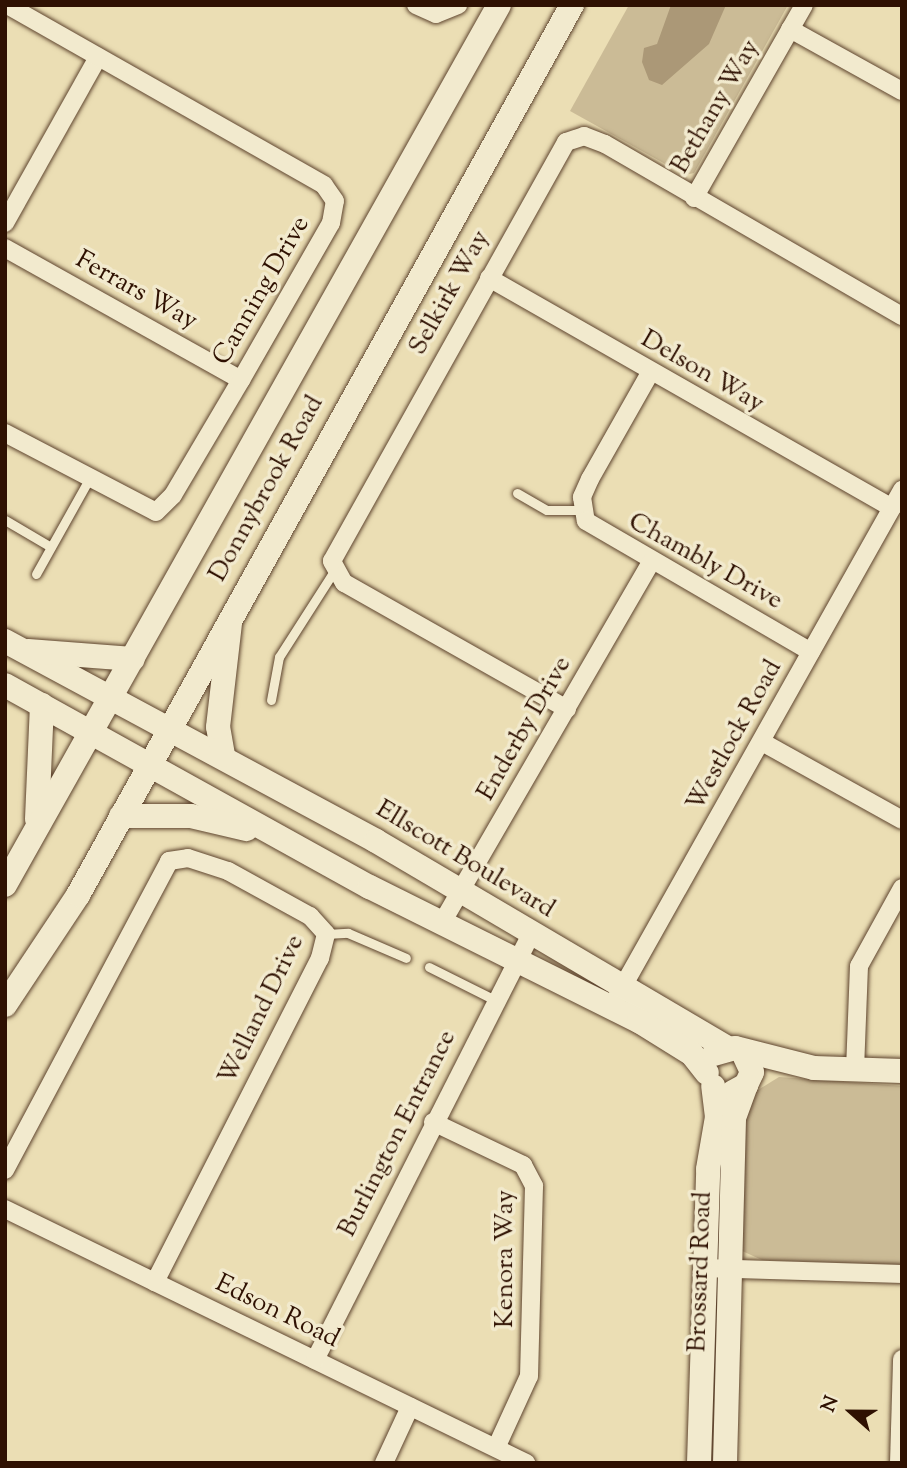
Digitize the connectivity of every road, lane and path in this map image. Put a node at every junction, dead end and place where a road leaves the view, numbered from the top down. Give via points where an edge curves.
1 (6, 5) edge
2 (416, 5) edge
3 (458, 5) edge
4 (499, 5) edge
5 (572, 5) edge
6 (804, 5) edge
7 (32, 11) edge
8 (790, 29) junction
9 (98, 57) junction
10 (902, 91) edge
11 (694, 198) junction
12 (5, 223) edge
13 (5, 248) edge
14 (489, 278) junction
15 (902, 316) edge
16 (650, 373) junction
17 (241, 380) junction
18 (5, 433) edge
19 (89, 479) junction
20 (902, 490) edge
21 (517, 493) dead end
22 (892, 508) junction
23 (581, 510) junction
24 (5, 520) edge
25 (51, 547) junction
26 (651, 562) junction
27 (334, 571) junction
28 (36, 574) dead end
29 (230, 619) junction
30 (14, 646) edge
31 (811, 653) junction
32 (134, 659) junction
33 (5, 685) edge
34 (111, 698) junction
35 (271, 700) dead end
36 (42, 705) junction
37 (567, 709) junction
38 (169, 726) junction
39 (91, 732) junction
40 (762, 742) junction
41 (223, 755) junction
42 (150, 764) junction
43 (121, 816) junction
44 (902, 820) edge
45 (34, 834) junction
46 (294, 844) junction
47 (5, 886) edge
48 (902, 888) edge
49 (461, 893) junction
50 (443, 921) junction
51 (326, 934) junction
52 (531, 934) junction
53 (406, 958) dead end
54 (516, 958) junction
55 (429, 967) dead end
56 (618, 996) junction
57 (495, 1000) junction
58 (7, 1005) edge
59 (734, 1050) junction
60 (814, 1068) junction
61 (855, 1070) junction
62 (902, 1071) edge
63 (710, 1079) junction
64 (748, 1082) junction
65 (433, 1122) junction
66 (5, 1170) edge
67 (5, 1209) edge
68 (704, 1268) junction
69 (731, 1269) junction
70 (902, 1273) edge
71 (155, 1282) junction
72 (902, 1359) edge
73 (315, 1360) junction
74 (410, 1407) junction
75 (496, 1448) junction
76 (384, 1463) edge
77 (526, 1463) edge
78 (699, 1463) edge
79 (725, 1463) edge
80 (899, 1463) edge

1 - 7 street, Canning Drive
2 - 3 street via 436,14
4 - 32 street, Donnybrook Road
5 - 29 street, Donnybrook Road
6 - 8 street, Bethany Way
7 - 9 street, Canning Drive
8 - 10 street
8 - 11 street, Bethany Way
9 - 12 street
9 - 17 street, Canning Drive via 324,185 335,201 331,223
11 - 14 street, Selkirk Way via 593,138 575,136 559,151
11 - 15 street, Selkirk Way
13 - 17 street, Ferrars Way
14 - 16 street, Delson Way
14 - 27 street, Selkirk Way via 336,551
16 - 22 street, Delson Way
16 - 23 street via 590,479
17 - 19 street, Canning Drive via 173,495 156,512
18 - 19 street, Canning Drive
19 - 25 lane
20 - 22 street, Westlock Road
21 - 23 lane via 547,510
22 - 31 street, Westlock Road
23 - 26 street, Chambly Drive via 596,530
24 - 25 lane
25 - 28 lane
26 - 31 street, Chambly Drive
26 - 37 street, Enderby Drive
27 - 35 lane via 279,657
27 - 37 street via 344,583
29 - 38 street, Donnybrook Road
29 - 41 street via 218,727
30 - 32 street
30 - 34 street, Ellscott Boulevard
31 - 40 street, Westlock Road
32 - 34 street, Donnybrook Road
33 - 36 street, Ellscott Boulevard
34 - 38 street, Ellscott Boulevard
34 - 39 street, Donnybrook Road
36 - 39 street, Ellscott Boulevard
36 - 45 street
37 - 49 street, Enderby Drive
38 - 41 street, Ellscott Boulevard
38 - 42 street, Donnybrook Road
39 - 42 street, Ellscott Boulevard
39 - 45 street, Donnybrook Road
40 - 44 street
40 - 56 street, Westlock Road
41 - 49 street, Ellscott Boulevard
42 - 43 street, Donnybrook Road
42 - 46 street, Ellscott Boulevard
43 - 46 street via 191,816
43 - 58 street, Donnybrook Road
45 - 47 street, Donnybrook Road
46 - 50 street, Ellscott Boulevard
48 - 61 street via 859,966
49 - 50 street, Enderby Drive
49 - 52 street, Ellscott Boulevard
50 - 54 street, Ellscott Boulevard
51 - 53 lane via 348,933
51 - 66 street, Welland Drive via 310,916 228,871 188,858 169,860
51 - 71 street, Welland Drive via 320,958
52 - 54 street, Burlington Entrance
52 - 56 street, Ellscott Boulevard
54 - 56 street, Ellscott Boulevard
54 - 57 street, Burlington Entrance
55 - 57 lane
56 - 59 street, Ellscott Boulevard
56 - 63 street, Ellscott Boulevard via 692,1054
57 - 65 street, Burlington Entrance
59 - 60 street, Ellscott Boulevard
59 - 63 street via 710,1059
59 - 64 street via 751,1064
60 - 61 street, Ellscott Boulevard
60 - 64 street, Ellscott Boulevard
61 - 62 street, Ellscott Boulevard
63 - 64 street via 733,1092
63 - 68 street, Brossard Road via 717,1117
64 - 69 street, Brossard Road via 734,1118
65 - 73 street, Burlington Entrance
65 - 75 street, Kenora Way via 523,1165 534,1186 529,1376
67 - 71 street, Edson Road
68 - 69 street
68 - 78 street, Brossard Road
69 - 70 street
69 - 79 street, Brossard Road
71 - 73 street, Edson Road
72 - 80 street
73 - 74 street, Edson Road
74 - 75 street, Edson Road
74 - 76 street
75 - 77 street, Edson Road

